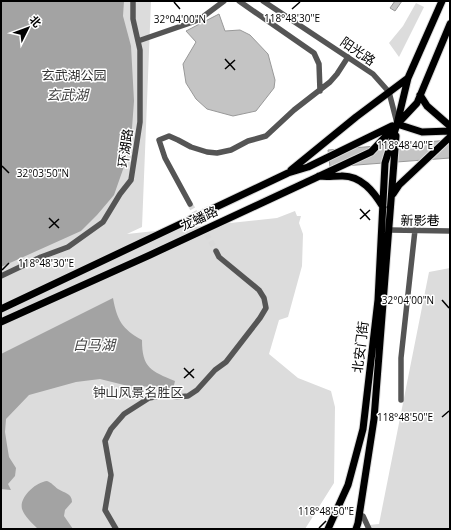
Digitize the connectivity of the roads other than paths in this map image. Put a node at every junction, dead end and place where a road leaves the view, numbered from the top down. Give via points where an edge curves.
1 (133, 1) edge
2 (224, 1) edge
3 (239, 1) edge
4 (263, 1) edge
5 (442, 1) edge
6 (450, 24) edge
7 (138, 41) junction
8 (348, 57) junction
9 (408, 78) junction
10 (320, 91) junction
11 (389, 92) junction
12 (420, 94) junction
13 (397, 124) junction
14 (450, 126) edge
15 (450, 131) edge
16 (450, 137) edge
17 (288, 173) junction
18 (318, 176) junction
19 (392, 194) junction
20 (190, 204) tunnel mouth
21 (383, 207) junction
22 (390, 230) junction
23 (414, 230) junction
24 (450, 231) edge
25 (216, 251) tunnel mouth
26 (1, 276) edge
27 (1, 309) edge
28 (1, 322) edge
29 (401, 400) dead end
30 (361, 522) edge
31 (330, 527) edge
32 (116, 529) edge
33 (369, 529) edge

1 - 7 street, 环湖路 via 133,19
2 - 7 street via 190,23
3 - 10 street via 314,53 319,64
4 - 8 street, 阳光路
5 - 9 main road
6 - 12 main road, 龙蟠路
7 - 26 street, 环湖路 via 140,122 131,180 103,222 68,247
8 - 10 street via 337,74
8 - 11 street, 阳光路 via 373,74
9 - 11 main road
9 - 13 main road
10 - 20 street via 266,136 230,150 211,153 169,136 159,140 165,158
11 - 13 street, 阳光路
11 - 17 main road
12 - 13 main road, 龙蟠路 via 417,104
12 - 14 main road via 427,106
13 - 15 main road via 422,132
13 - 17 main road, 龙蟠路 via 308,167
13 - 18 main road, 龙蟠路 via 370,152
13 - 19 main road
13 - 21 main road, 北安门街 via 385,163
16 - 19 main road
17 - 27 main road, 龙蟠路
18 - 21 main road via 354,178 370,189
18 - 28 main road, 龙蟠路
19 - 22 main road
21 - 31 main road, 北安门街 via 378,300 363,429 348,485
22 - 23 street, 新影巷
22 - 30 main road via 374,419
23 - 24 street, 新影巷
23 - 29 street via 401,358
25 - 32 street via 219,257 259,290 266,308 226,362 197,390 188,396 165,395 150,398 124,414 111,429 105,441 111,474 105,510
30 - 33 street

